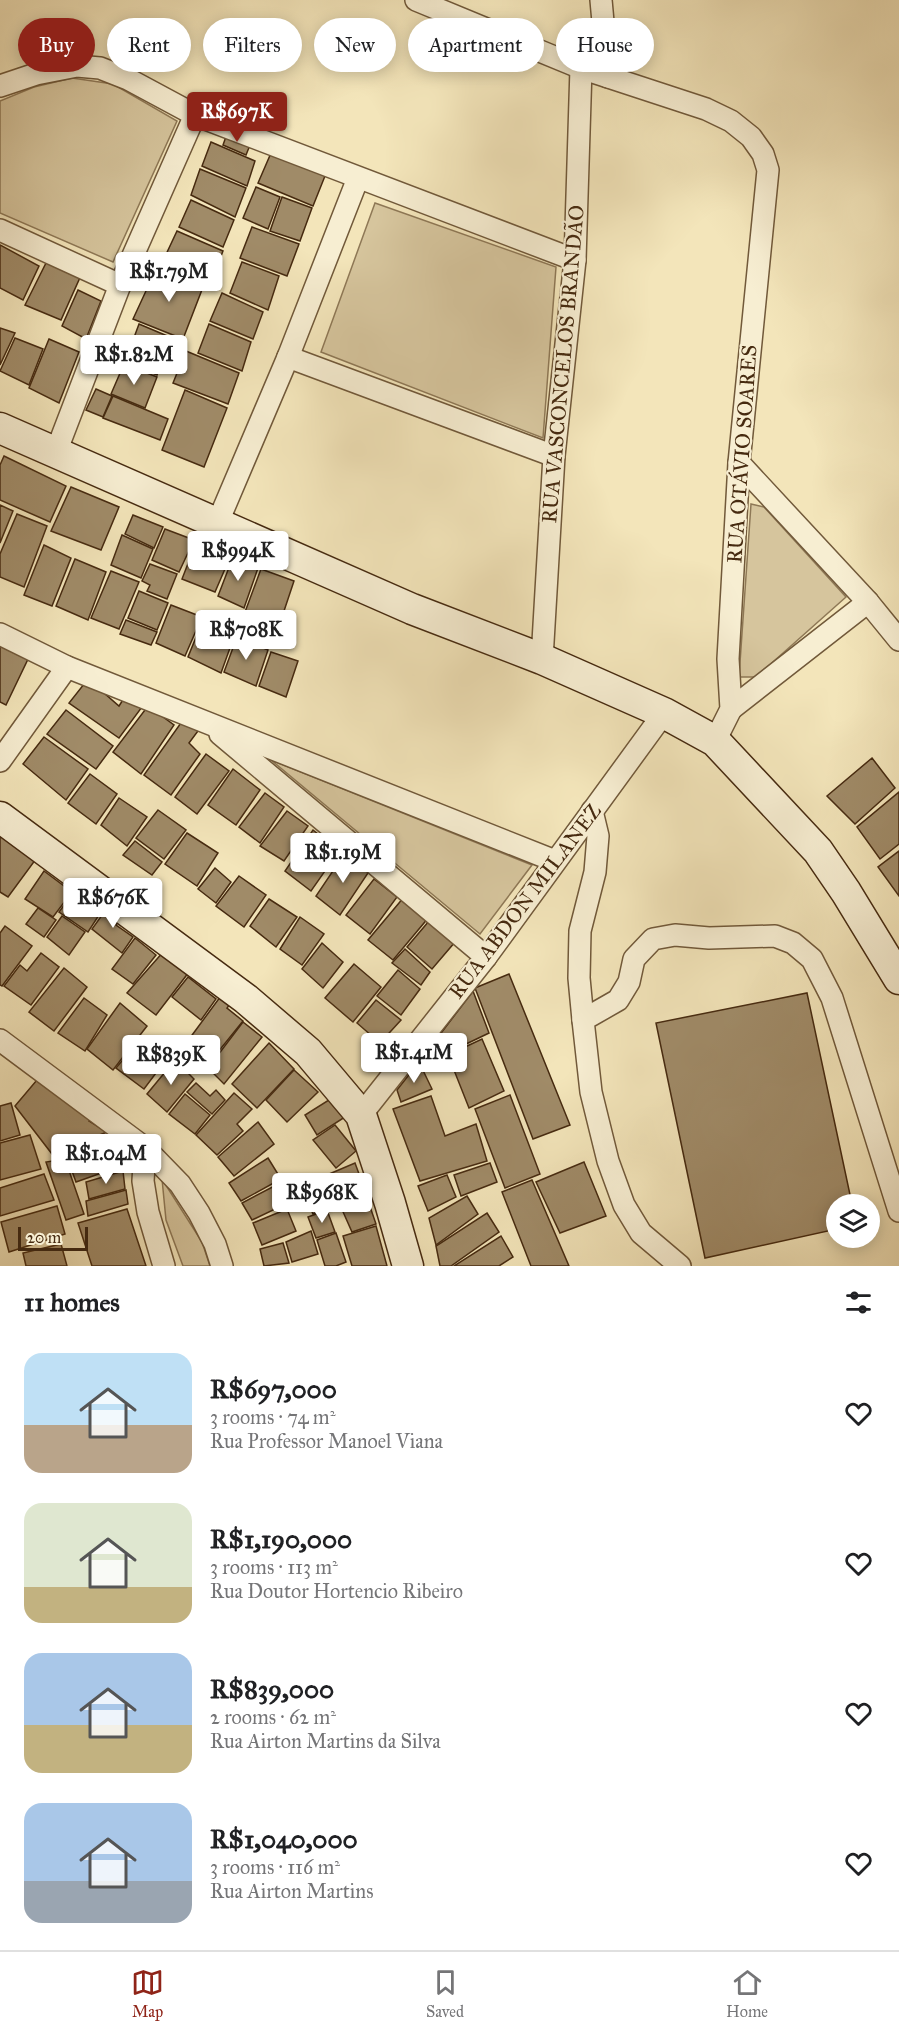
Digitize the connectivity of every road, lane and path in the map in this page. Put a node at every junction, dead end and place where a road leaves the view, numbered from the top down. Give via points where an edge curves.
1 (416, 0) edge
2 (601, 0) edge
3 (556, 58) edge
4 (581, 72) edge
5 (592, 72) edge
6 (608, 78) junction
7 (0, 86) edge
8 (195, 115) junction
9 (358, 178) junction
10 (0, 230) edge
11 (575, 260) junction
12 (120, 285) junction
13 (288, 357) junction
14 (0, 428) edge
15 (56, 452) junction
16 (554, 456) junction
17 (739, 463) junction
18 (217, 524) junction
19 (868, 602) junction
20 (0, 634) edge
21 (899, 640) edge
22 (542, 659) junction
23 (67, 667) junction
24 (731, 709) junction
25 (664, 713) junction
26 (205, 722) junction
27 (715, 741) junction
28 (0, 761) edge
29 (592, 811) junction
30 (0, 817) edge
31 (555, 861) junction
32 (486, 957) junction
33 (899, 979) edge
34 (583, 1020) junction
35 (0, 1040) edge
36 (361, 1115) junction
37 (145, 1148) junction
38 (899, 1211) edge
39 (164, 1266) edge
40 (222, 1266) edge
41 (408, 1266) edge
42 (680, 1266) edge

1 - 3 street, RUA OTÁVIO SOARES
2 - 6 street
4 - 11 street, RUA VASCONCELOS BRANDÃO
5 - 6 street, RUA OTÁVIO SOARES
6 - 17 street, RUA OTÁVIO SOARES via 731,121 751,136 763,154 768,170
7 - 8 street via 77,66 100,68
8 - 9 street
8 - 12 street
9 - 11 street
9 - 13 street
10 - 12 street
11 - 16 street, RUA VASCONCELOS BRANDÃO
12 - 15 street
13 - 16 street
13 - 18 street
14 - 15 main road
15 - 18 main road
16 - 22 street, RUA VASCONCELOS BRANDÃO
17 - 19 street
17 - 24 street, RUA OTÁVIO SOARES via 728,658
18 - 22 main road via 412,609
19 - 21 street
19 - 24 street, RUA OTÁVIO SOARES
20 - 23 street
22 - 25 main road
23 - 26 street
23 - 28 street
24 - 27 street, RUA OTÁVIO SOARES
25 - 27 main road
25 - 29 street, RUA ABDON MILANEZ
26 - 31 street
26 - 32 street
27 - 33 main road via 818,851
29 - 31 street, RUA ABDON MILANEZ
29 - 34 street via 598,836 580,931
30 - 36 main road via 246,999 308,1052
31 - 32 street, RUA ABDON MILANEZ
32 - 36 street, RUA ABDON MILANEZ
34 - 38 street via 618,1000 629,982 634,959 653,939 675,935 775,936 793,943 812,959 832,998
34 - 42 street via 591,1092 608,1161 624,1205 642,1233
35 - 37 street
36 - 41 main road
37 - 39 street via 143,1180 148,1212
37 - 40 street via 180,1184 199,1213

